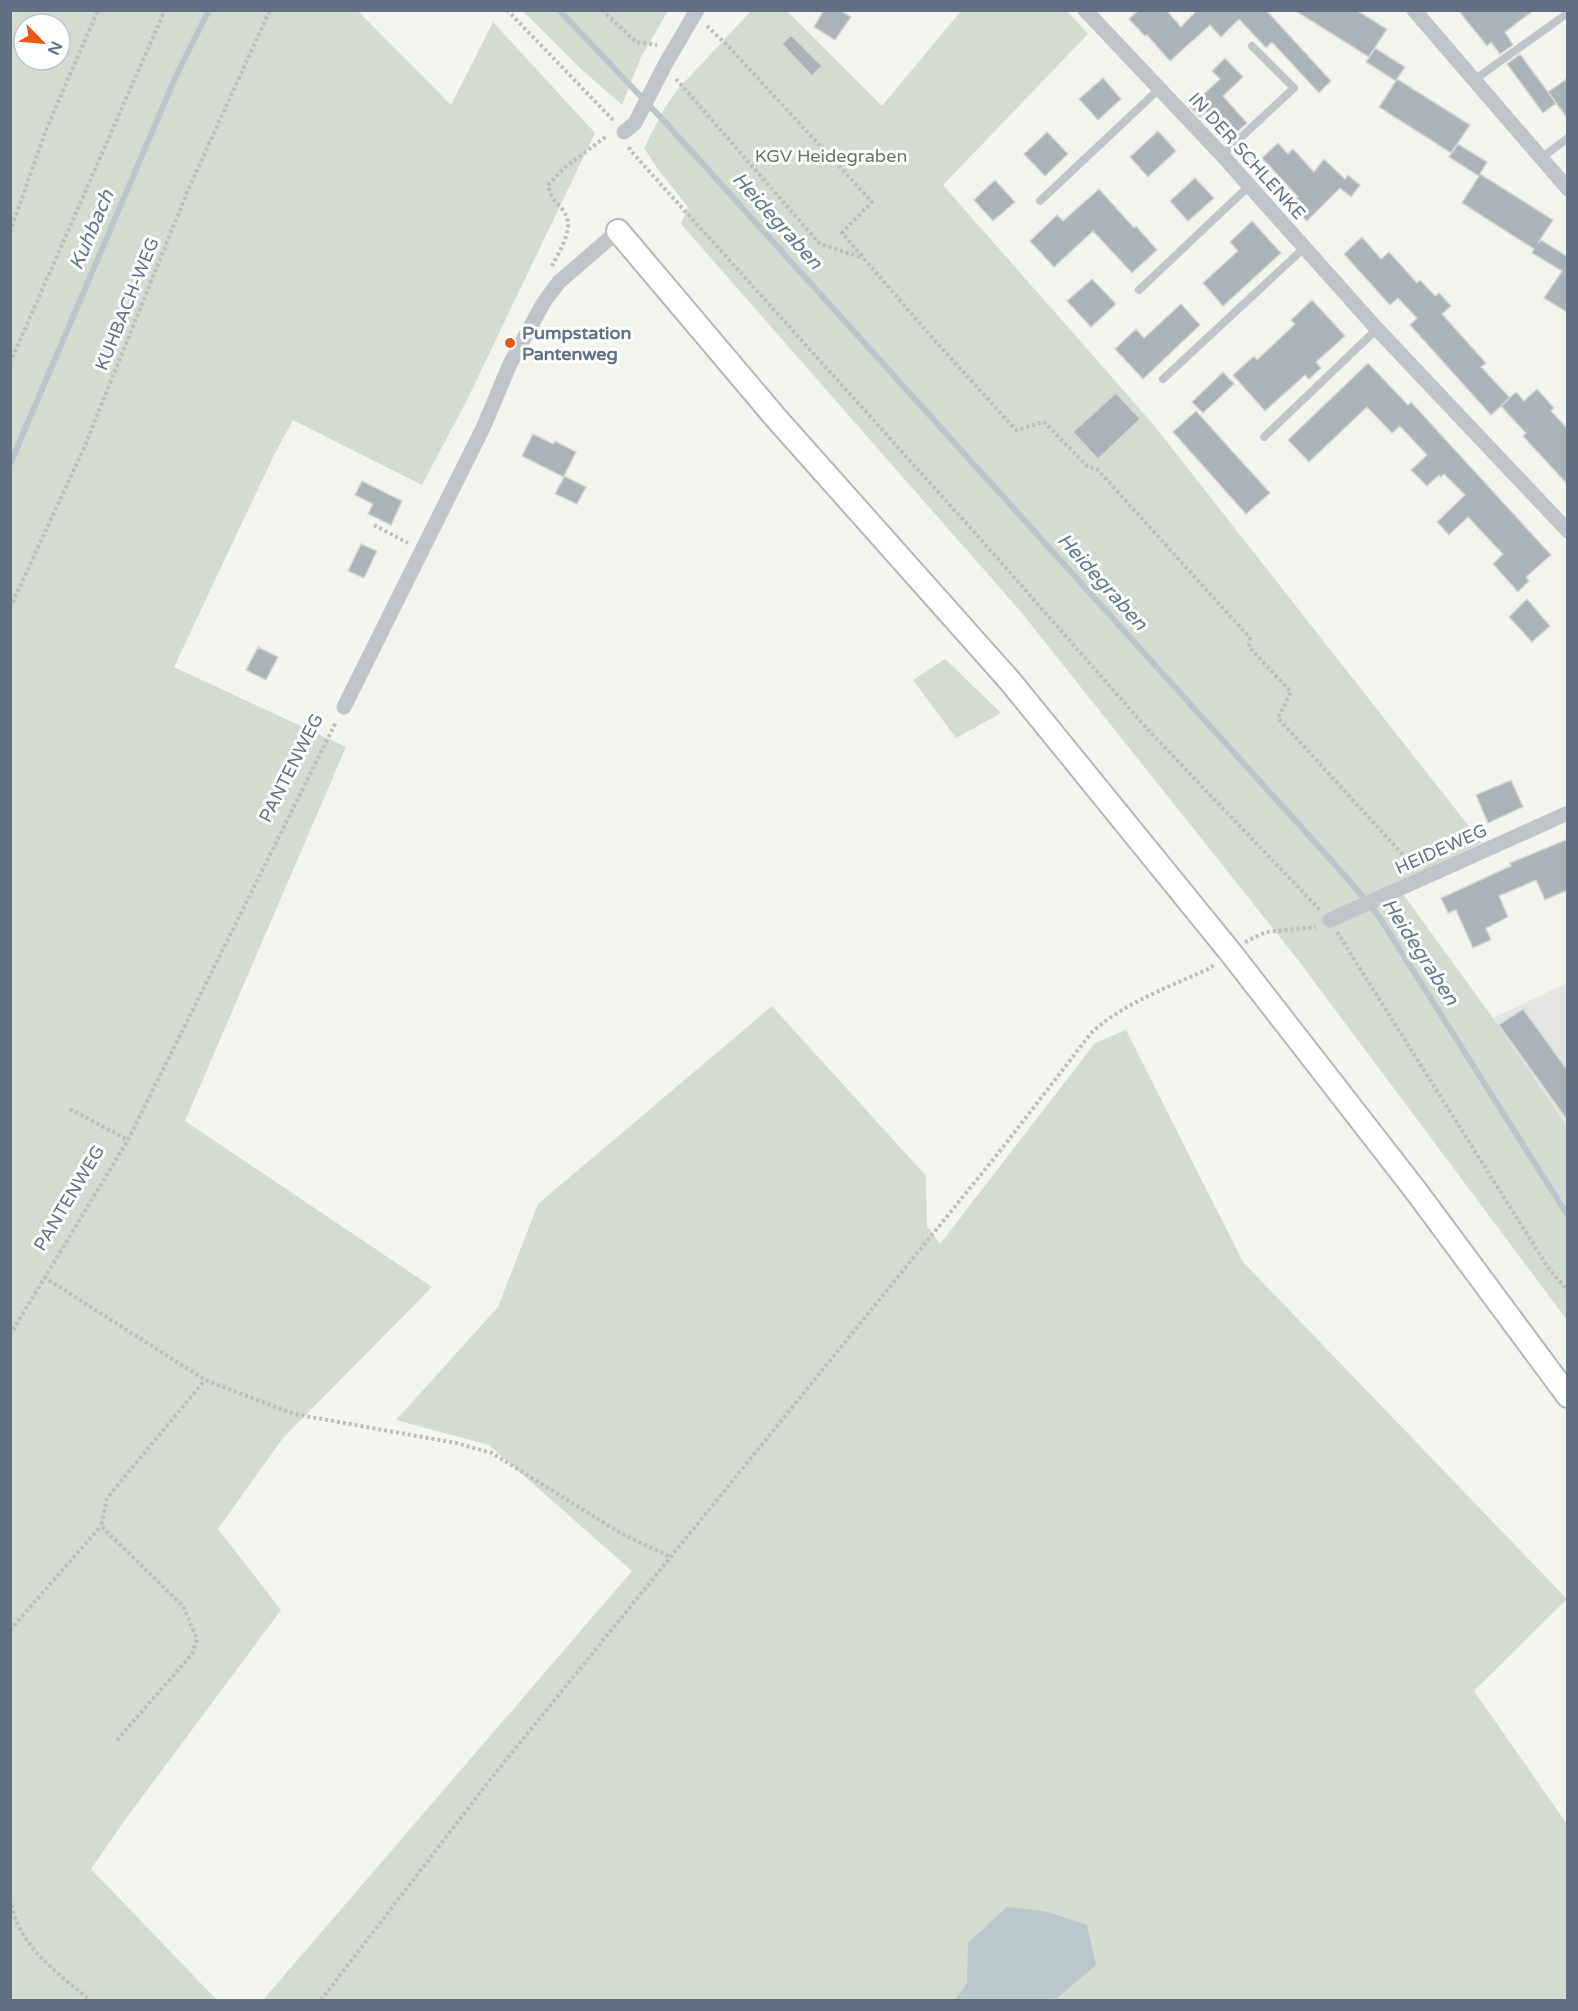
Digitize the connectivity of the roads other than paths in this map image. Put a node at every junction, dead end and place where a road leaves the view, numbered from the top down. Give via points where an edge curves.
1 (1085, 10) edge
2 (1414, 10) edge
3 (696, 13) edge
4 (1568, 13) edge
5 (1252, 46) dead end
6 (1474, 80) junction
7 (1159, 89) junction
8 (624, 132) road end
9 (1568, 138) edge
10 (1222, 155) junction
11 (1540, 158) junction
12 (1249, 186) junction
13 (1568, 189) edge
14 (1040, 201) dead end
15 (618, 231) joint
16 (1304, 248) junction
17 (1138, 290) dead end
18 (1377, 329) junction
19 (1163, 379) dead end
20 (1263, 437) dead end
21 (1568, 531) edge
22 (344, 707) road end
23 (1568, 813) edge
24 (1329, 920) road end
25 (1568, 1396) edge

1 - 7 street, IN DER SCHLENKE
2 - 6 street
3 - 8 street via 635,123
4 - 6 lane
5 - 10 lane via 1294,88
6 - 11 street
7 - 10 street, IN DER SCHLENKE
7 - 14 lane
9 - 11 lane
10 - 12 street, IN DER SCHLENKE
11 - 13 street
12 - 16 street, IN DER SCHLENKE
12 - 17 lane
15 - 22 street, PANTENWEG via 559,282 544,302 510,364 483,428
15 - 25 main road via 776,418 1010,681 1231,953 1416,1191
16 - 18 street, IN DER SCHLENKE
16 - 19 lane
18 - 20 lane
18 - 21 street, IN DER SCHLENKE
23 - 24 street, HEIDEWEG

